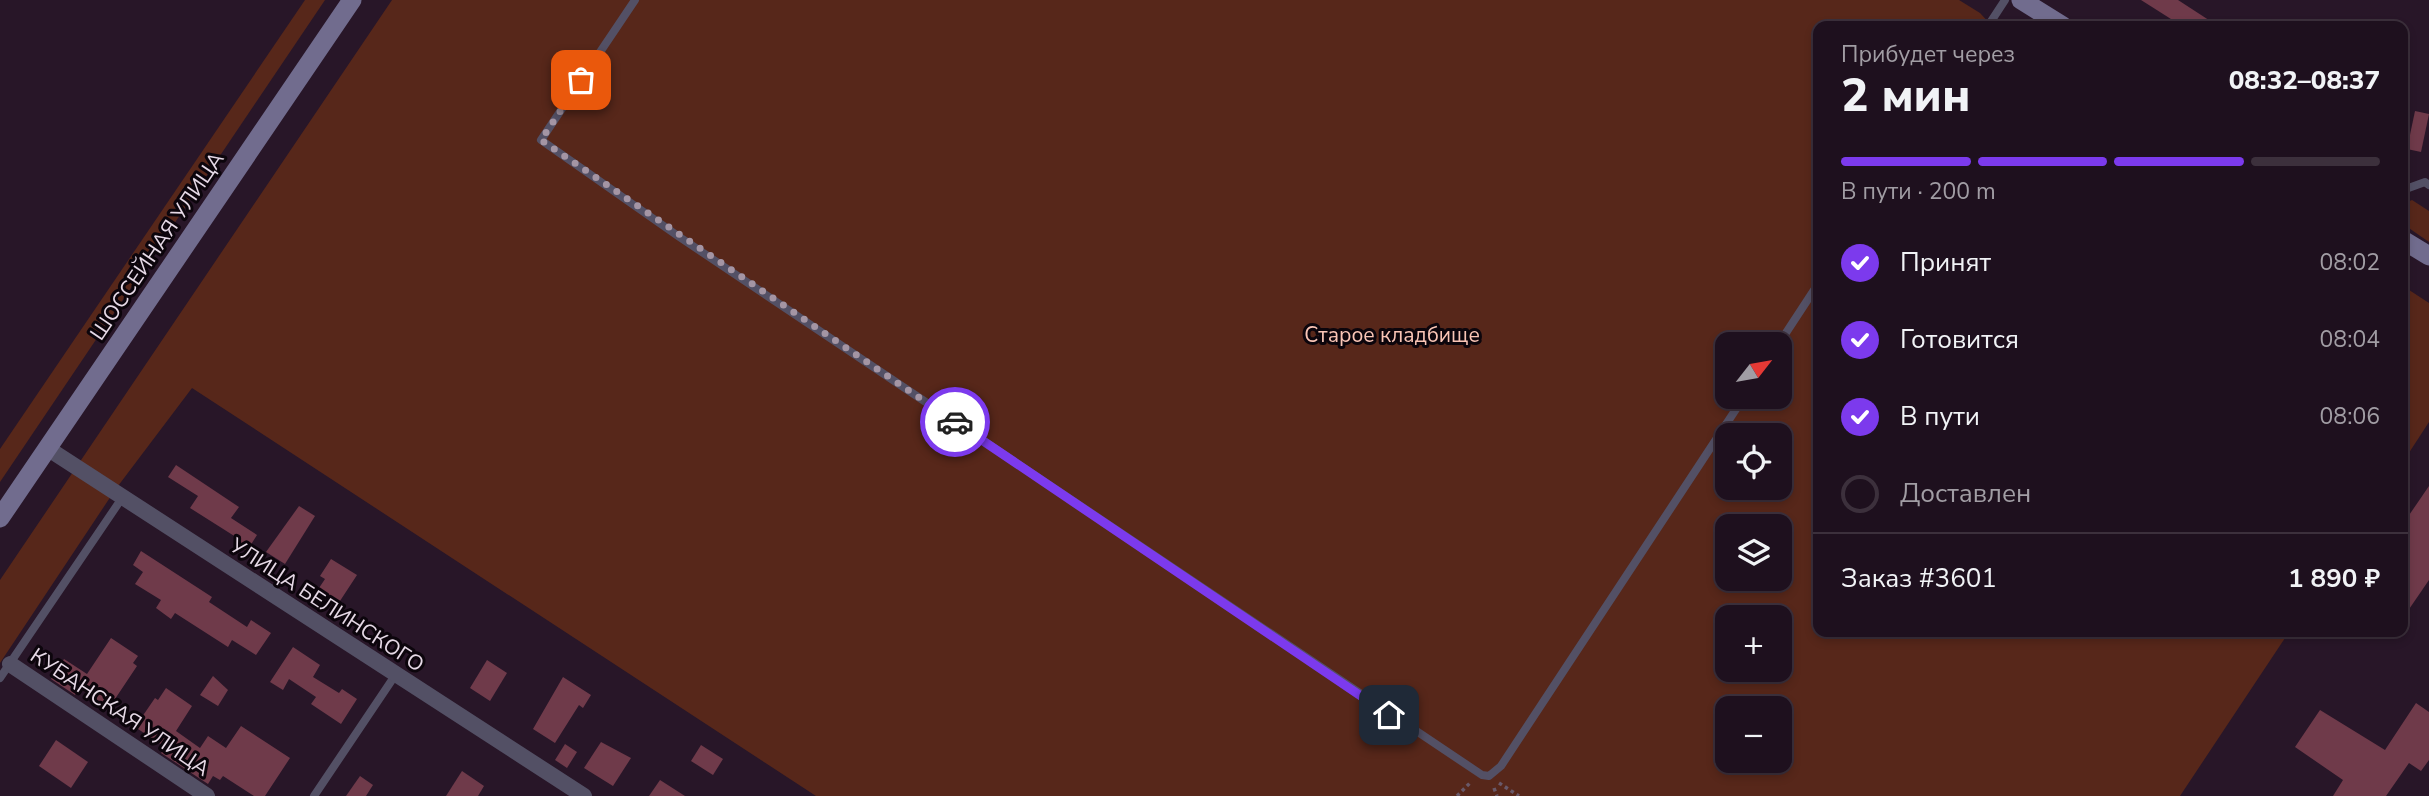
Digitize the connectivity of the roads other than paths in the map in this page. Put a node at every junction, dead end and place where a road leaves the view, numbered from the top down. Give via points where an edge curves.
1 (352, 0) edge
2 (635, 0) edge
3 (2005, 0) edge
4 (2021, 0) edge
5 (1991, 21) edge
6 (2055, 21) edge
7 (2429, 185) edge
8 (2408, 188) edge
9 (2408, 243) edge
10 (2429, 256) edge
11 (1813, 292) edge
12 (1787, 332) edge
13 (1735, 410) edge
14 (47, 448) junction
15 (122, 498) junction
16 (0, 518) edge
17 (10, 664) junction
18 (396, 674) junction
19 (0, 678) edge
20 (206, 796) edge
21 (314, 796) edge
22 (584, 796) edge

1 - 14 main road, ШОССЕЙНАЯ УЛИЦА
2 - 13 lane via 541,140 1477,773 1489,776 1501,766
3 - 5 lane
4 - 6 main road
7 - 8 lane via 2425,182
9 - 10 main road
11 - 12 lane
14 - 15 street, УЛИЦА БЕЛИНСКОГО
14 - 16 main road, ШОССЕЙНАЯ УЛИЦА
15 - 17 lane
15 - 18 street, УЛИЦА БЕЛИНСКОГО
17 - 19 lane
17 - 20 street, КУБАНСКАЯ УЛИЦА
18 - 21 lane
18 - 22 street, УЛИЦА БЕЛИНСКОГО

